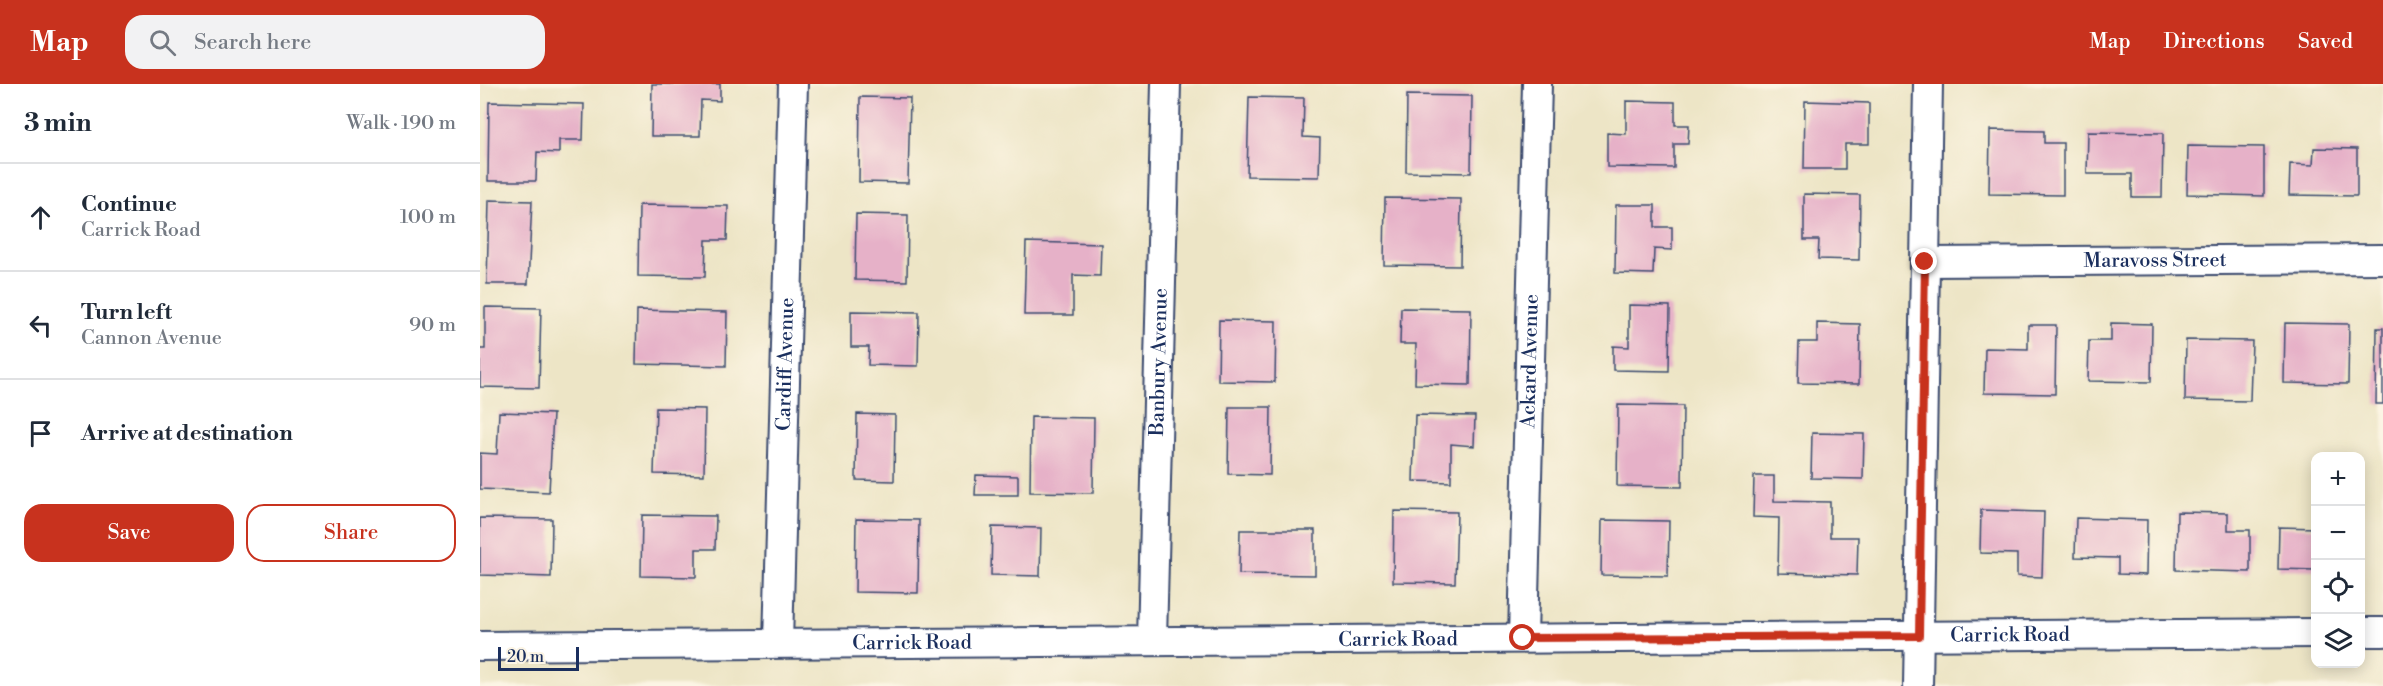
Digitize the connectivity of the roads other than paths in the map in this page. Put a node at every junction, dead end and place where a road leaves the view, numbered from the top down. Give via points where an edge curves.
1 (792, 84) edge
2 (1166, 84) edge
3 (1537, 84) edge
4 (1928, 84) edge
5 (2383, 258) edge
6 (1925, 262) junction
7 (2365, 632) edge
8 (2383, 632) edge
9 (2311, 633) edge
10 (1919, 636) junction
11 (1523, 638) junction
12 (1152, 640) junction
13 (778, 643) junction
14 (480, 646) edge
15 (1918, 686) edge

1 - 13 street, Cardiff Avenue
2 - 12 street, Banbury Avenue
3 - 11 street, Ackard Avenue
4 - 6 street
5 - 6 street, Maravoss Street
6 - 10 street
7 - 8 street
9 - 10 street, Carrick Road
10 - 11 street, Carrick Road
10 - 15 street
11 - 12 street, Carrick Road
12 - 13 street, Carrick Road
13 - 14 street, Carrick Road

